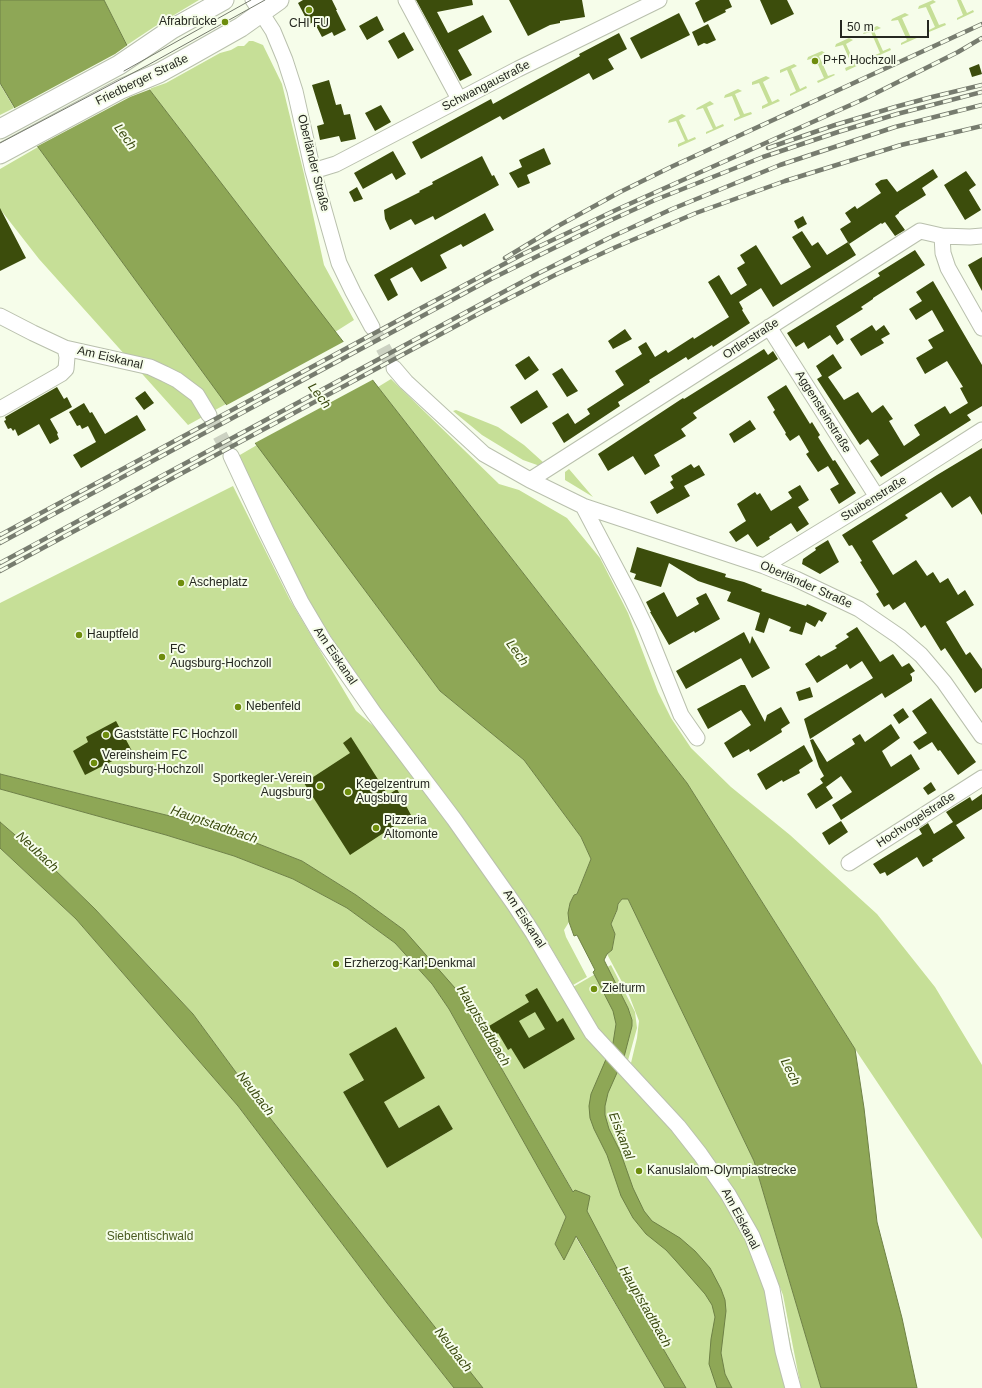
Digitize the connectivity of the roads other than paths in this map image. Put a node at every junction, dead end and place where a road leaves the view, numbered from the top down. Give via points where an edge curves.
1 (224, 0) edge
2 (279, 0) edge
3 (406, 0) edge
4 (659, 0) edge
5 (258, 6) edge
6 (459, 99) junction
7 (0, 129) edge
8 (0, 154) edge
9 (313, 171) junction
10 (942, 236) junction
11 (982, 236) edge
12 (0, 316) edge
13 (372, 327) tunnel mouth
14 (769, 327) junction
15 (982, 328) edge
16 (65, 348) junction
17 (394, 368) tunnel mouth
18 (0, 409) edge
19 (209, 415) tunnel mouth
20 (982, 430) edge
21 (230, 456) tunnel mouth
22 (530, 480) junction
23 (877, 497) junction
24 (583, 506) junction
25 (764, 566) junction
26 (982, 736) edge
27 (697, 738) dead end
28 (982, 778) edge
29 (849, 863) dead end
30 (793, 1388) edge

1 - 7 main road, Friedberger Straße via 172,29 119,65
2 - 5 main road, Friedberger Straße
3 - 6 street
4 - 6 street, Schwangaustraße
5 - 8 main road, Friedberger Straße via 241,27 188,58 120,89
5 - 9 street, Oberländer Straße via 273,30 288,66
6 - 9 street, Schwangaustraße via 336,164
9 - 13 street, Oberländer Straße via 339,263
10 - 11 street, Ortlerstraße
10 - 14 street, Ortlerstraße via 920,231
10 - 15 street via 943,253 948,268
12 - 16 street, Am Eiskanal
14 - 22 street, Ortlerstraße
14 - 23 street, Aggensteinstraße
16 - 18 street via 66,369 61,374
16 - 19 street, Am Eiskanal via 150,367 166,374 197,395
17 - 22 street, Oberländer Straße via 484,454
20 - 23 street, Stuibenstraße
21 - 30 street, Am Eiskanal via 298,595 324,641 514,904 592,1033 678,1126 728,1194 752,1236 772,1289 783,1351
22 - 24 street, Oberländer Straße
23 - 25 street, Stuibenstraße
24 - 25 street, Oberländer Straße
24 - 27 street via 646,628 681,714
25 - 26 street, Oberländer Straße via 860,609 900,637 921,655 940,677
28 - 29 street, Hochvogelstraße

